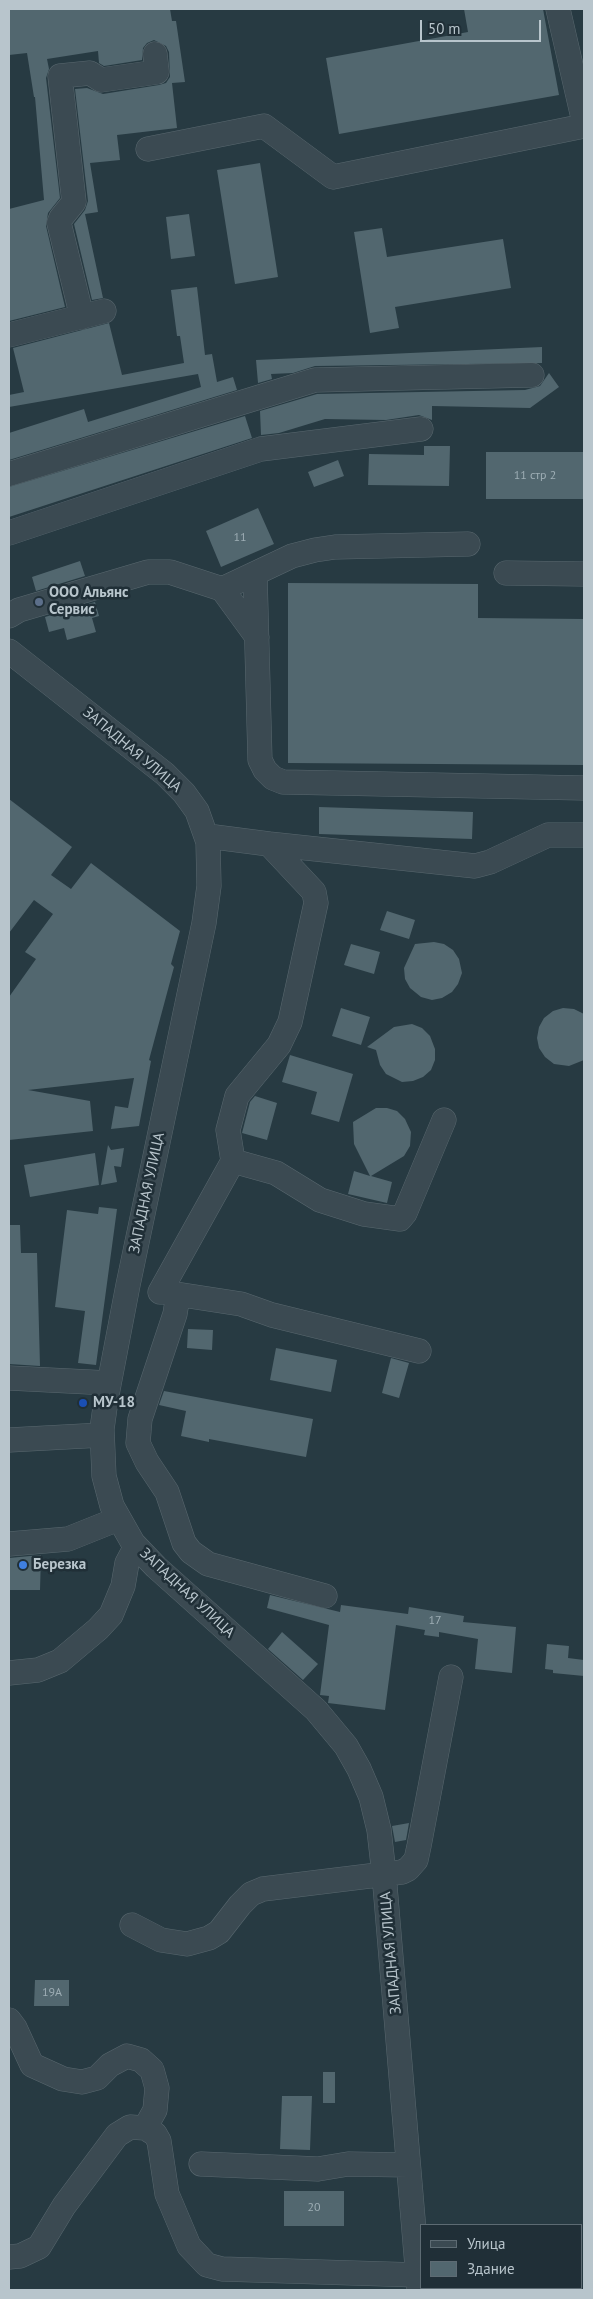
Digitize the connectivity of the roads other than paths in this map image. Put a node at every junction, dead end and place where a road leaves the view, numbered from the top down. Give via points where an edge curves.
1 (558, 9) edge
2 (154, 54) dead end
3 (584, 122) edge
4 (584, 126) edge
5 (148, 149) dead end
6 (9, 335) edge
7 (532, 375) dead end
8 (421, 429) dead end
9 (9, 474) edge
10 (9, 533) edge
11 (468, 544) dead end
12 (506, 573) dead end
13 (255, 574) junction
14 (584, 574) edge
15 (222, 588) junction
16 (9, 616) edge
17 (256, 637) junction
18 (9, 651) edge
19 (584, 788) edge
20 (584, 835) edge
21 (207, 836) junction
22 (269, 844) junction
23 (444, 1120) dead end
24 (233, 1161) junction
25 (128, 1285) junction
26 (169, 1293) junction
27 (419, 1351) dead end
28 (9, 1378) edge
29 (110, 1383) junction
30 (102, 1435) junction
31 (9, 1440) edge
32 (118, 1519) junction
33 (9, 1544) edge
34 (136, 1546) junction
35 (325, 1596) dead end
36 (9, 1673) edge
37 (451, 1677) dead end
38 (384, 1874) junction
39 (132, 1924) dead end
40 (9, 2020) edge
41 (145, 2128) junction
42 (201, 2164) dead end
43 (408, 2165) junction
44 (9, 2257) edge
45 (366, 2282) edge
46 (418, 2283) edge

1 - 3 street
2 - 6 street via 157,72 102,80 90,73 60,76 74,202 59,223 93,314
4 - 5 street via 333,177 264,126
7 - 9 street via 316,380
8 - 10 street via 261,449
11 - 13 street via 335,547 292,556
12 - 14 street
13 - 15 street
13 - 17 street
15 - 16 street via 170,572 148,572
15 - 17 street
17 - 19 street via 260,760 273,778 283,782
18 - 21 street, ЗАПАДНАЯ УЛИЦА via 165,774 197,811
20 - 22 street via 548,835 475,866
21 - 22 street
21 - 25 street, ЗАПАДНАЯ УЛИЦА via 210,862 204,923
22 - 24 street via 314,892 316,903 290,1022 279,1045 237,1096 228,1130
23 - 24 street via 400,1219 364,1214 320,1200 276,1174
24 - 26 street
25 - 26 street
25 - 29 street, ЗАПАДНАЯ УЛИЦА
26 - 27 street via 241,1304 272,1315
26 - 35 street via 175,1314 140,1419 138,1443 167,1492 184,1543 200,1559 218,1568
28 - 29 street
29 - 30 street, ЗАПАДНАЯ УЛИЦА
30 - 31 street
30 - 32 street, ЗАПАДНАЯ УЛИЦА via 104,1476
32 - 33 street via 68,1539
32 - 34 street, ЗАПАДНАЯ УЛИЦА
34 - 36 street via 127,1563 123,1586 111,1615 98,1629 60,1662 38,1670
34 - 38 street, ЗАПАДНАЯ УЛИЦА via 299,1694 346,1746 371,1797
37 - 38 street via 416,1860 402,1872
38 - 39 street via 263,1889 251,1894 219,1932 193,1943 162,1940
38 - 43 street, ЗАПАДНАЯ УЛИЦА
40 - 41 street via 32,2065 63,2079 82,2082 97,2078 110,2065 127,2056 141,2060 152,2070 157,2088 156,2110
41 - 44 street via 130,2127 117,2136 64,2206 39,2246 20,2256
41 - 45 street via 159,2141 167,2194 189,2246 207,2265
42 - 43 street via 318,2169 348,2164
43 - 46 street, ЗАПАДНАЯ УЛИЦА
45 - 46 street

